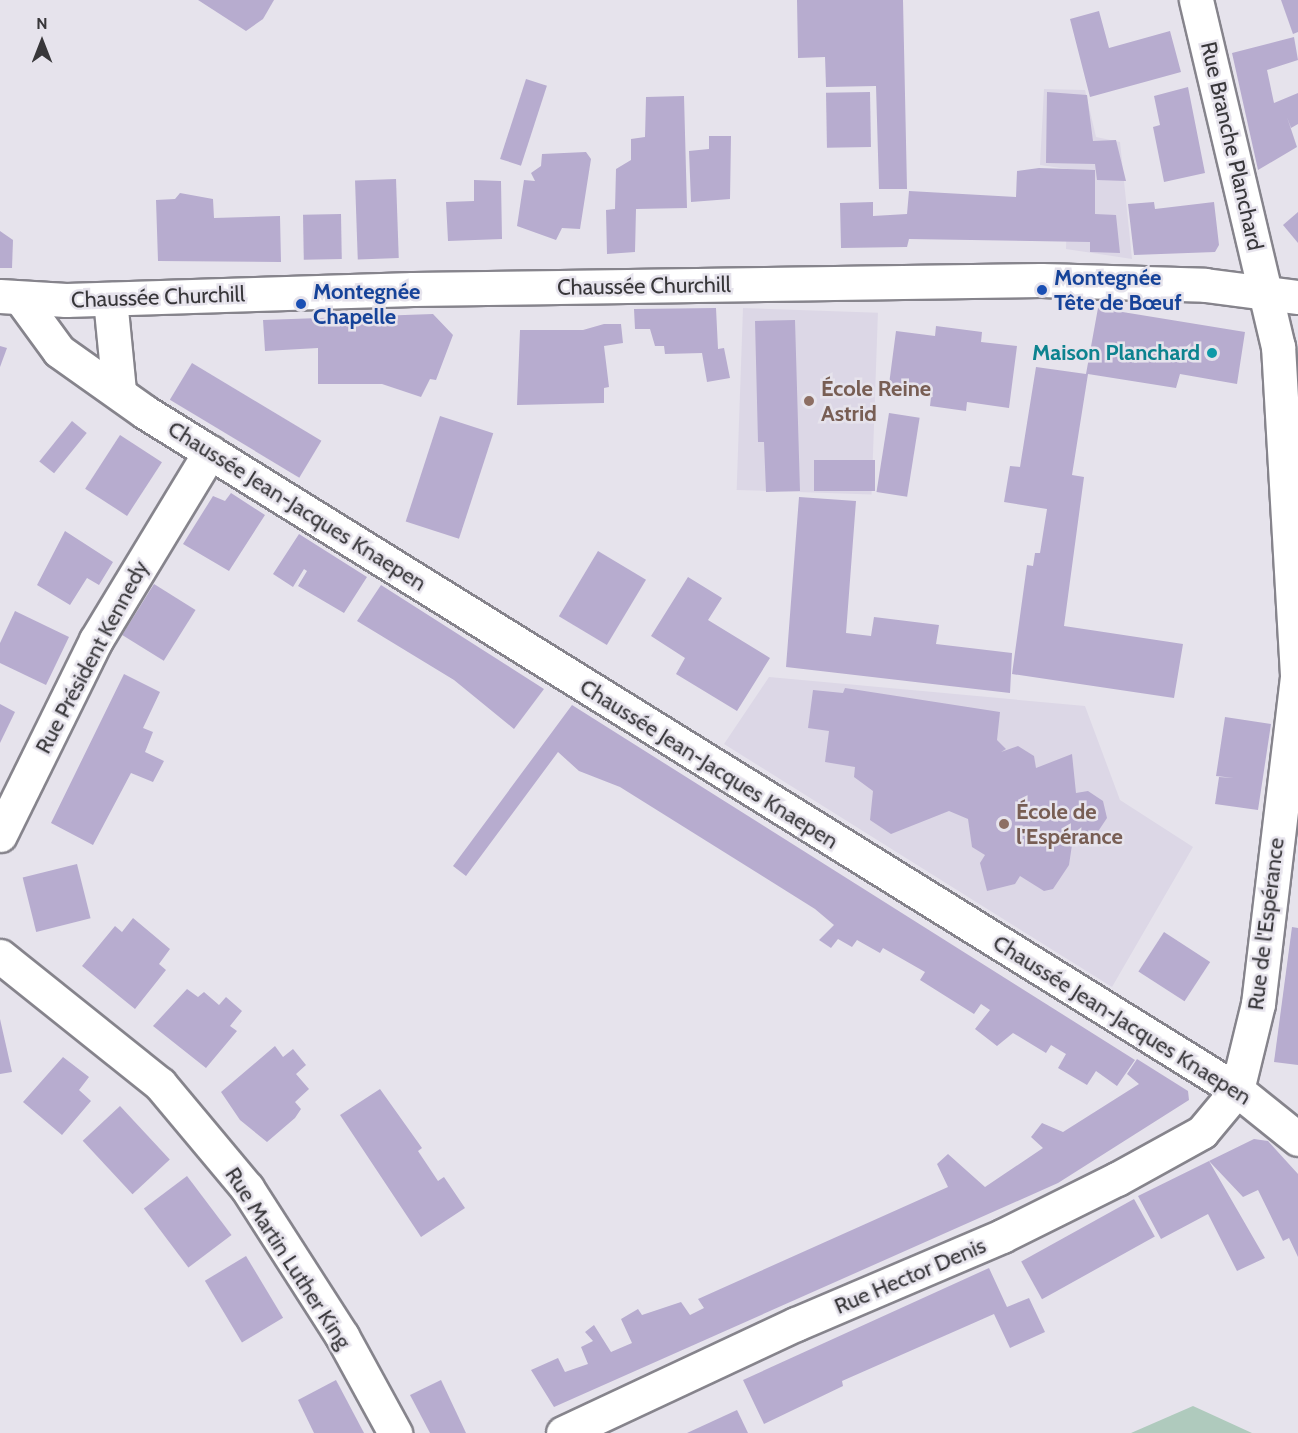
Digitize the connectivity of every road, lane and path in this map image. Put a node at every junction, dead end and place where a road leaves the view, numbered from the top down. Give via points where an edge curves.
1 (1196, 0) edge
2 (1282, 294) edge
3 (10, 298) edge
4 (110, 299) junction
5 (119, 390) junction
6 (210, 452) junction
7 (0, 835) edge
8 (0, 956) edge
9 (1237, 1090) junction
10 (1298, 1138) edge
11 (395, 1433) edge
12 (563, 1433) edge

1 - 2 street, Rue Branche Planchard
2 - 4 street, Chaussée Churchill via 1041,280
2 - 9 street, Rue de l'Espérance via 1278,347 1297,675 1258,1004
3 - 4 street, Chaussée Churchill
3 - 5 street, Chaussée Jean-Jacques Knaepen via 59,351
4 - 5 street
5 - 6 street, Chaussée Jean-Jacques Knaepen
6 - 7 street, Rue Président Kennedy via 96,639
6 - 9 street, Chaussée Jean-Jacques Knaepen
8 - 11 street, Rue Martin Luther King via 160,1084 247,1188 342,1336
9 - 10 street, Chaussée Jean-Jacques Knaepen
9 - 12 street, Rue Hector Denis via 1202,1132 1118,1179 992,1241 796,1324

